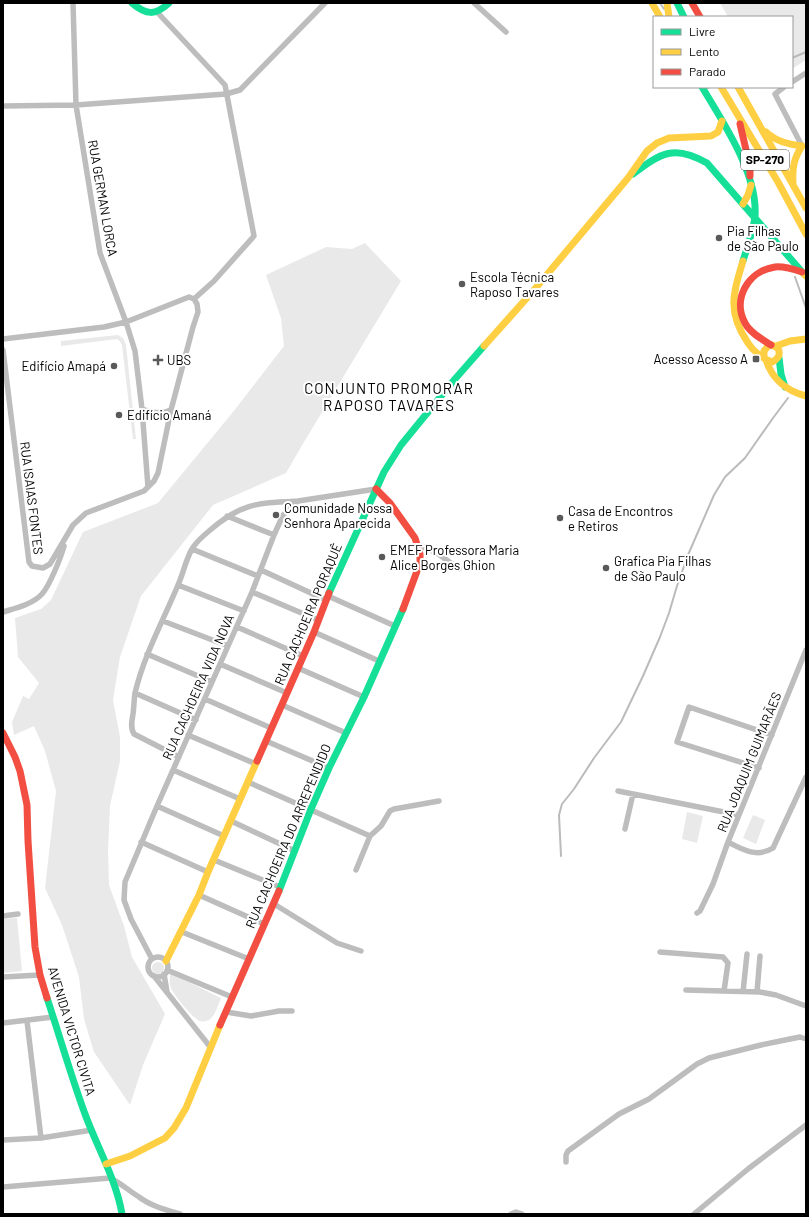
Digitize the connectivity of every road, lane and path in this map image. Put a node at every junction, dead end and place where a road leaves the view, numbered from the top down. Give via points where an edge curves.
1 (73, 3) edge
2 (132, 3) edge
3 (169, 3) edge
4 (325, 3) edge
5 (474, 3) edge
6 (652, 3) edge
7 (667, 3) edge
8 (676, 3) edge
9 (692, 3) edge
10 (157, 12) junction
11 (659, 16) edge
12 (669, 16) edge
13 (683, 16) edge
14 (699, 16) edge
15 (506, 32) dead end
16 (806, 73) edge
17 (793, 81) edge
18 (703, 88) edge
19 (722, 88) edge
20 (739, 88) edge
21 (782, 88) edge
22 (226, 94) junction
23 (76, 105) junction
24 (3, 106) edge
25 (740, 120) junction
26 (722, 121) junction
27 (760, 127) junction
28 (804, 145) edge
29 (806, 154) edge
30 (628, 178) junction
31 (751, 180) junction
32 (794, 187) junction
33 (743, 204) junction
34 (806, 208) edge
35 (755, 218) junction
36 (806, 234) edge
37 (804, 274) edge
38 (194, 299) junction
39 (126, 322) junction
40 (3, 339) edge
41 (802, 340) edge
42 (773, 346) junction
43 (3, 350) edge
44 (779, 355) junction
45 (766, 359) junction
46 (785, 387) junction
47 (806, 396) edge
48 (142, 409) junction
49 (171, 410) junction
50 (148, 487) junction
51 (376, 489) junction
52 (298, 501) junction
53 (227, 516) junction
54 (274, 535) junction
55 (66, 538) junction
56 (418, 545) junction
57 (192, 549) junction
58 (459, 568) dead end
59 (260, 573) junction
60 (178, 585) junction
61 (252, 592) junction
62 (327, 598) junction
63 (244, 611) junction
64 (3, 612) edge
65 (318, 620) junction
66 (162, 621) junction
67 (395, 626) junction
68 (236, 627) junction
69 (314, 632) junction
70 (228, 646) junction
71 (806, 650) edge
72 (148, 654) junction
73 (303, 656) junction
74 (379, 661) junction
75 (220, 664) junction
76 (298, 668) junction
77 (212, 682) junction
78 (135, 693) junction
79 (287, 693) junction
80 (364, 697) junction
81 (205, 699) junction
82 (282, 705) junction
83 (196, 720) junction
84 (271, 728) junction
85 (3, 733) edge
86 (346, 733) junction
87 (188, 735) junction
88 (772, 735) junction
89 (266, 741) junction
90 (179, 757) junction
91 (256, 764) junction
92 (329, 768) junction
93 (758, 768) junction
94 (173, 770) junction
95 (806, 777) edge
96 (248, 782) junction
97 (618, 791) dead end
98 (633, 794) junction
99 (240, 799) junction
100 (438, 801) dead end
101 (157, 806) junction
102 (311, 810) junction
103 (739, 815) junction
104 (231, 821) junction
105 (625, 829) dead end
106 (224, 836) junction
107 (370, 836) junction
108 (141, 842) junction
109 (728, 842) junction
110 (295, 851) junction
111 (214, 860) junction
112 (356, 870) dead end
113 (208, 872) junction
114 (280, 887) junction
115 (199, 895) junction
116 (274, 904) junction
117 (697, 913) dead end
118 (18, 914) dead end
119 (3, 916) edge
120 (264, 924) junction
121 (182, 932) junction
122 (361, 952) dead end
123 (660, 952) dead end
124 (747, 954) dead end
125 (760, 956) dead end
126 (152, 959) junction
127 (249, 959) junction
128 (166, 961) junction
129 (166, 972) junction
130 (40, 975) junction
131 (154, 976) junction
132 (3, 977) edge
133 (686, 990) dead end
134 (724, 991) junction
135 (167, 992) junction
136 (744, 992) junction
137 (756, 992) junction
138 (232, 997) junction
139 (806, 1006) edge
140 (292, 1011) dead end
141 (226, 1012) junction
142 (53, 1017) junction
143 (27, 1021) junction
144 (3, 1023) edge
145 (806, 1039) edge
146 (211, 1048) junction
147 (806, 1124) edge
148 (92, 1130) junction
149 (41, 1138) junction
150 (3, 1140) edge
151 (566, 1162) dead end
152 (106, 1164) junction
153 (110, 1178) junction
154 (3, 1187) edge
155 (122, 1214) edge
156 (180, 1214) edge
157 (511, 1214) edge
158 (522, 1214) edge
159 (694, 1214) edge

1 - 23 street, RUA GERMAN LORCA
2 - 10 main road via 143,12
3 - 10 main road
4 - 22 street via 240,90
5 - 15 street
6 - 11 main road
7 - 12 main road
8 - 13 main road
9 - 14 main road
10 - 22 street via 225,85
16 - 17 street
18 - 26 main road
19 - 25 main road, SP-270
20 - 27 main road, SP-270
21 - 28 street via 775,93
22 - 23 street
22 - 38 street via 254,236 214,281
23 - 24 street
23 - 39 street, RUA GERMAN LORCA via 100,253
25 - 31 main road
25 - 36 main road, SP-270
26 - 30 main road, RUA CACHOEIRA PORAQUÊ via 716,133 708,137 675,137 654,145
26 - 31 main road
27 - 28 main road via 775,140
27 - 32 main road, SP-270
28 - 29 main road
28 - 32 main road via 794,158
30 - 33 main road, RUA CACHOEIRA PORAQUÊ via 664,154 688,153 707,163
30 - 51 main road, RUA CACHOEIRA PORAQUÊ via 401,444
31 - 33 main road
31 - 35 main road
32 - 34 main road, SP-270
33 - 35 main road, RUA CACHOEIRA PORAQUÊ
35 - 37 main road, RUA CACHOEIRA PORAQUÊ
35 - 45 main road via 735,293 734,312 748,343
37 - 42 main road via 781,266 769,268 757,273 745,287 741,298 743,318 749,329
38 - 39 street via 189,297
38 - 49 street via 198,312
39 - 40 street
39 - 48 street, RUA GERMAN LORCA via 135,351
41 - 42 main road
41 - 44 main road via 787,347
42 - 44 main road via 779,350
42 - 45 main road via 765,348
43 - 55 street, RUA ISAIAS FONTES via 29,562 32,566 42,568 50,564
44 - 45 main road via 777,360 772,362
44 - 46 main road
45 - 46 main road via 775,378
46 - 47 main road
48 - 49 street via 153,413
48 - 50 street, RUA GERMAN LORCA
49 - 50 street via 158,473
50 - 55 street, RUA ISAIAS FONTES via 144,491 86,513 73,525
51 - 52 street
51 - 56 main road, RUA CACHOEIRA DO ARREPENDIDO via 390,503
51 - 62 main road, RUA CACHOEIRA PORAQUÊ
52 - 53 street via 264,502 237,510
52 - 54 street, RUA CACHOEIRA VIDA NOVA via 283,515
53 - 54 street
53 - 57 street
54 - 59 street, RUA CACHOEIRA VIDA NOVA
55 - 64 street via 61,555 42,594
56 - 58 street via 437,553
56 - 67 main road, RUA CACHOEIRA DO ARREPENDIDO via 420,563
57 - 59 street
57 - 60 street
59 - 61 street, RUA CACHOEIRA VIDA NOVA
59 - 62 street
60 - 63 street
60 - 66 street
61 - 63 street, RUA CACHOEIRA VIDA NOVA
61 - 65 street
62 - 65 main road, RUA CACHOEIRA PORAQUÊ
62 - 67 street
63 - 68 street, RUA CACHOEIRA VIDA NOVA
65 - 69 main road, RUA CACHOEIRA PORAQUÊ
66 - 70 street
66 - 72 street
67 - 74 main road, RUA CACHOEIRA DO ARREPENDIDO
68 - 70 street, RUA CACHOEIRA VIDA NOVA
68 - 73 street
69 - 73 main road, RUA CACHOEIRA PORAQUÊ
69 - 74 street
70 - 75 street, RUA CACHOEIRA VIDA NOVA
71 - 88 street, RUA JOAQUIM GUIMARÃES
72 - 77 street
72 - 78 street
73 - 76 main road, RUA CACHOEIRA PORAQUÊ
74 - 80 main road, RUA CACHOEIRA DO ARREPENDIDO
75 - 77 street, RUA CACHOEIRA VIDA NOVA
75 - 79 street
76 - 79 main road, RUA CACHOEIRA PORAQUÊ
76 - 80 street
77 - 81 street, RUA CACHOEIRA VIDA NOVA
78 - 83 street
78 - 90 street via 132,731 134,734
79 - 82 main road, RUA CACHOEIRA PORAQUÊ
80 - 86 main road, RUA CACHOEIRA DO ARREPENDIDO
81 - 83 street, RUA CACHOEIRA VIDA NOVA
81 - 84 street
82 - 84 main road, RUA CACHOEIRA PORAQUÊ
82 - 86 street
83 - 87 street, RUA CACHOEIRA VIDA NOVA
84 - 89 main road, RUA CACHOEIRA PORAQUÊ
85 - 130 main road, AVENIDA VICTOR CIVITA via 18,764 27,805 35,947
86 - 92 main road, RUA CACHOEIRA DO ARREPENDIDO
87 - 90 street, RUA CACHOEIRA VIDA NOVA
87 - 91 street
88 - 93 street, RUA JOAQUIM GUIMARÃES
88 - 93 street via 690,707 677,742
89 - 91 main road, RUA CACHOEIRA PORAQUÊ
89 - 92 street
90 - 94 street, RUA CACHOEIRA VIDA NOVA
91 - 96 main road, RUA CACHOEIRA PORAQUÊ
92 - 102 main road, RUA CACHOEIRA DO ARREPENDIDO
93 - 103 street, RUA JOAQUIM GUIMARÃES
94 - 99 street
94 - 101 street, RUA CACHOEIRA VIDA NOVA
95 - 109 street via 773,848 751,852
96 - 99 main road, RUA CACHOEIRA PORAQUÊ
96 - 102 street
97 - 98 street
98 - 103 street
98 - 105 street
99 - 104 main road, RUA CACHOEIRA PORAQUÊ
100 - 107 street via 392,810
101 - 106 street
101 - 108 street, RUA CACHOEIRA VIDA NOVA
102 - 107 street
102 - 110 main road, RUA CACHOEIRA DO ARREPENDIDO
103 - 109 street, RUA JOAQUIM GUIMARÃES
104 - 106 main road, RUA CACHOEIRA PORAQUÊ
104 - 110 street
106 - 111 main road, RUA CACHOEIRA PORAQUÊ
107 - 112 street
108 - 113 street
108 - 126 street, RUA CACHOEIRA VIDA NOVA via 125,882 124,900 136,931
109 - 117 street, RUA JOAQUIM GUIMARÃES via 713,884
110 - 114 main road, RUA CACHOEIRA DO ARREPENDIDO
111 - 113 main road, RUA CACHOEIRA PORAQUÊ
111 - 114 street
113 - 115 main road, RUA CACHOEIRA PORAQUÊ
114 - 116 main road, RUA CACHOEIRA DO ARREPENDIDO
115 - 120 street
115 - 121 main road, RUA CACHOEIRA PORAQUÊ
116 - 120 main road, RUA CACHOEIRA DO ARREPENDIDO
116 - 122 street via 337,943
118 - 119 street
120 - 127 main road, RUA CACHOEIRA DO ARREPENDIDO
121 - 127 street
121 - 128 main road, RUA CACHOEIRA PORAQUÊ
123 - 134 street via 723,957 728,963
124 - 136 street
125 - 137 street
126 - 128 street via 160,957
126 - 131 street via 148,964 148,970
127 - 138 main road, RUA CACHOEIRA DO ARREPENDIDO
128 - 129 street
129 - 131 street via 160,977
129 - 135 street
129 - 138 street
130 - 132 street
130 - 142 main road, AVENIDA VICTOR CIVITA
131 - 135 street
133 - 134 street
134 - 136 street
135 - 146 street
136 - 137 street
137 - 139 street via 776,995
138 - 141 main road, RUA CACHOEIRA DO ARREPENDIDO
140 - 141 street via 251,1016
141 - 146 main road, RUA CACHOEIRA DO ARREPENDIDO
142 - 143 street
142 - 148 main road, AVENIDA VICTOR CIVITA
143 - 144 street
143 - 149 street
145 - 151 street via 790,1038 709,1058 697,1064 649,1098 619,1114 568,1151
146 - 152 main road, RUA CACHOEIRA DO ARREPENDIDO via 186,1108 165,1138 130,1156
147 - 159 street
148 - 149 street
148 - 152 main road, AVENIDA VICTOR CIVITA
149 - 150 street
152 - 153 main road, AVENIDA VICTOR CIVITA
153 - 154 street
153 - 155 main road, AVENIDA VICTOR CIVITA
153 - 156 street via 159,1208
157 - 158 street

